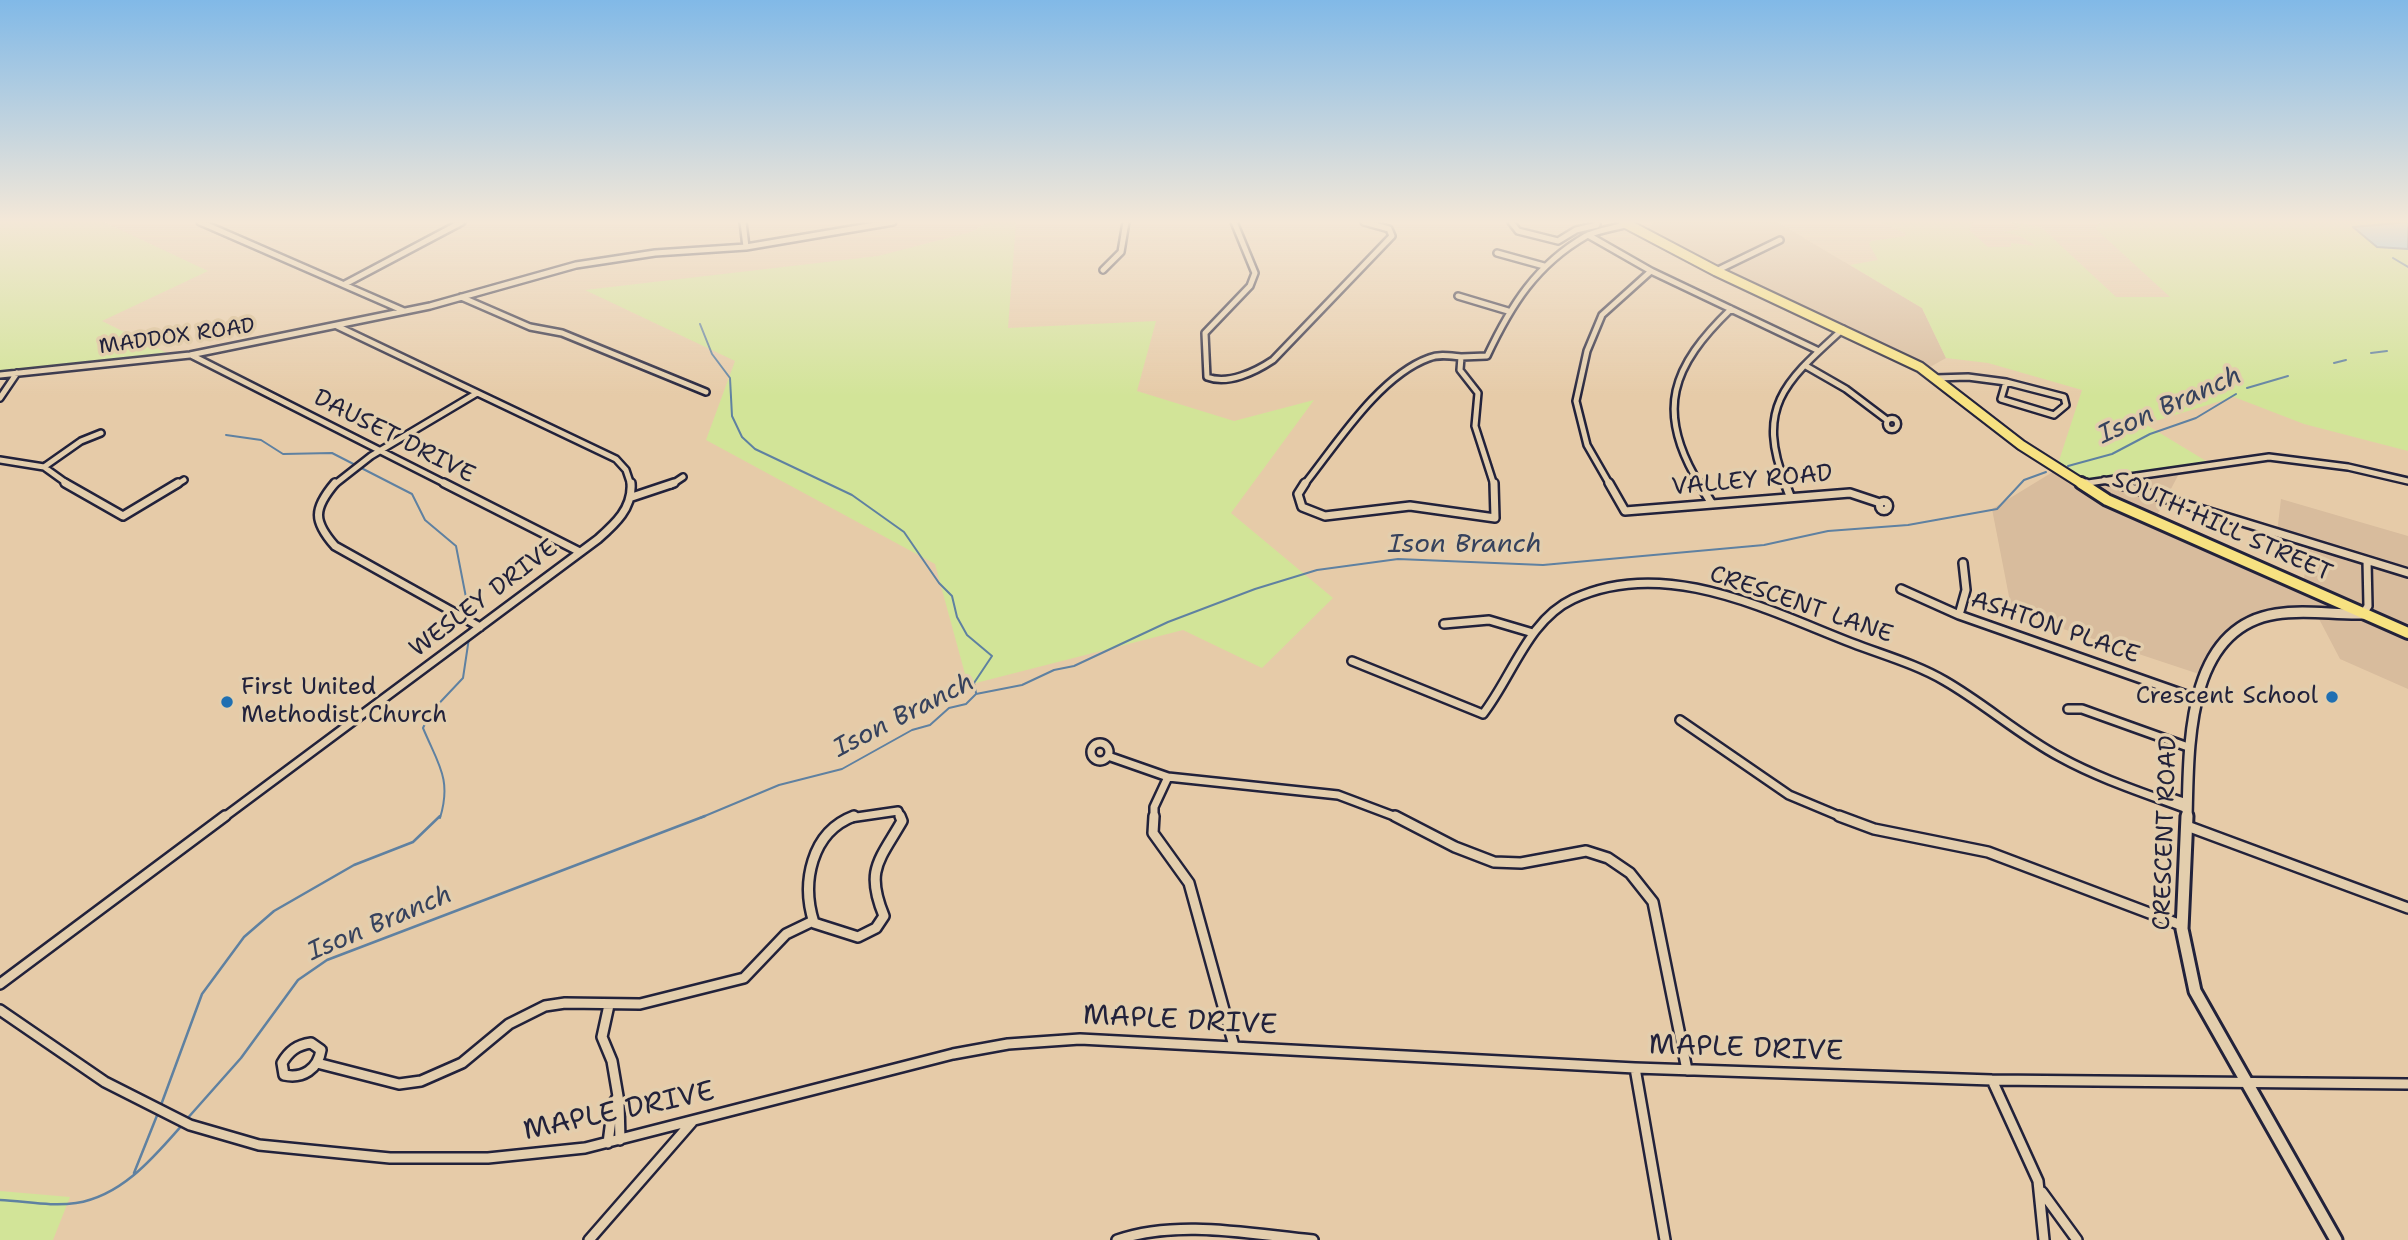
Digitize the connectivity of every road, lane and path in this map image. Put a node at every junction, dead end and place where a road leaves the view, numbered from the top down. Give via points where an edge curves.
1 (335, 280) edge
2 (353, 280) edge
3 (524, 280) edge
4 (1252, 280) edge
5 (1350, 280) edge
6 (1533, 280) edge
7 (1641, 280) edge
8 (1670, 280) edge
9 (1735, 280) edge
10 (345, 284) junction
11 (1458, 296) dead end
12 (460, 297) junction
13 (1731, 309) junction
14 (405, 311) junction
15 (1508, 311) junction
16 (337, 326) junction
17 (1843, 330) junction
18 (1819, 351) junction
19 (190, 355) junction
20 (1461, 357) junction
21 (1806, 366) junction
22 (16, 373) junction
23 (0, 375) edge
24 (1935, 378) junction
25 (2006, 380) junction
26 (477, 393) junction
27 (706, 393) dead end
28 (0, 398) edge
29 (1887, 420) dead end
30 (102, 433) dead end
31 (380, 451) junction
32 (0, 460) edge
33 (44, 467) junction
34 (683, 477) dead end
35 (184, 480) dead end
36 (2104, 480) junction
37 (2408, 481) edge
38 (2080, 484) junction
39 (1790, 496) junction
40 (632, 497) junction
41 (1880, 503) dead end
42 (1712, 504) junction
43 (580, 552) junction
44 (2367, 561) junction
45 (1963, 563) dead end
46 (2408, 573) edge
47 (1901, 589) dead end
48 (2363, 614) junction
49 (1959, 615) junction
50 (1444, 624) dead end
51 (480, 627) junction
52 (1533, 632) junction
53 (2408, 633) edge
54 (1352, 661) dead end
55 (2197, 699) junction
56 (2068, 709) dead end
57 (1680, 720) dead end
58 (2188, 747) junction
59 (1108, 756) dead end
60 (1168, 777) junction
61 (2187, 806) junction
62 (2187, 826) junction
63 (2408, 908) edge
64 (813, 921) junction
65 (2181, 925) junction
66 (0, 984) edge
67 (609, 1005) junction
68 (0, 1010) edge
69 (1234, 1046) junction
70 (317, 1063) junction
71 (1634, 1068) junction
72 (1687, 1070) junction
73 (1992, 1080) junction
74 (2246, 1082) junction
75 (2408, 1084) edge
76 (617, 1098) junction
77 (692, 1121) junction
78 (620, 1140) junction
79 (608, 1143) junction
80 (2041, 1192) junction
81 (589, 1240) edge
82 (1117, 1240) edge
83 (1313, 1240) edge
84 (1665, 1240) edge
85 (2044, 1240) edge
86 (2077, 1240) edge
87 (2336, 1240) edge

1 - 10 street
2 - 10 street
3 - 12 street, MADDOX ROAD
4 - 5 street via 1205,333 1207,377 1217,381 1243,375 1272,360
6 - 15 street
7 - 42 street, VALLEY ROAD via 1602,315 1587,351 1576,401 1587,445 1625,511
8 - 13 street
9 - 17 main road, SOUTH HILL STREET
10 - 14 street
11 - 15 street
12 - 14 street, MADDOX ROAD
12 - 27 street via 530,327 562,333
13 - 18 street
13 - 42 street via 1689,350 1675,384 1678,441 1689,471
14 - 16 street, MADDOX ROAD
15 - 20 street via 1491,353 1480,358
16 - 19 street, MADDOX ROAD
16 - 26 street
17 - 18 street
17 - 24 main road, SOUTH HILL STREET
18 - 21 street
19 - 22 street, MADDOX ROAD
19 - 31 street, DAUSET DRIVE
20 - 20 street via 1460,370 1478,393 1475,426 1494,479 1495,518 1410,506 1336,516 1302,507 1298,495 1380,395 1430,357
21 - 29 street
21 - 39 street via 1792,379 1771,415 1776,465
22 - 23 street, MADDOX ROAD
22 - 28 street
24 - 25 street
24 - 38 main road, SOUTH HILL STREET
25 - 25 street via 2064,397 2066,405 2054,415 2001,399
26 - 31 street
26 - 40 street via 616,459 629,475
30 - 33 street
31 - 43 street, DAUSET DRIVE
31 - 51 street via 327,492 318,511 321,533 334,546
32 - 33 street
33 - 35 street via 123,516
34 - 40 street via 667,488
36 - 37 street via 2269,457 2348,467
36 - 38 street
36 - 44 street
38 - 48 main road, SOUTH HILL STREET via 2141,517
39 - 41 street, VALLEY ROAD via 1850,493
39 - 42 street, VALLEY ROAD
40 - 43 street, WESLEY DRIVE via 618,520
43 - 51 street, WESLEY DRIVE
44 - 46 street
44 - 48 street via 2368,606
45 - 49 street via 1968,581
47 - 49 street, ASHTON PLACE
48 - 53 main road, SOUTH HILL STREET
48 - 55 street, CRESCENT ROAD via 2278,613 2248,623 2228,637
49 - 55 street, ASHTON PLACE
50 - 52 street via 1494,619
51 - 66 street, WESLEY DRIVE
52 - 54 street, CRESCENT LANE via 1483,714
52 - 61 street, CRESCENT LANE via 1574,598 1641,584 1693,588 1923,669 2057,756 2092,774
55 - 58 street, CRESCENT ROAD
56 - 58 street via 2082,709
57 - 65 street via 1789,795 1830,813 1874,829 1988,852
58 - 61 street, CRESCENT ROAD
59 - 60 street
60 - 69 street via 1154,807 1153,833 1189,883
60 - 72 street via 1351,798 1495,863 1529,864 1568,852 1597,853 1621,864 1640,881 1653,902
61 - 62 street, CRESCENT ROAD
62 - 63 street
62 - 65 street, CRESCENT ROAD
64 - 64 street via 808,875 831,830 855,816 898,811 902,821 873,878 884,916 876,928 858,937
64 - 67 street via 786,934 754,970 737,981 640,1004
65 - 74 street, CRESCENT ROAD via 2183,958 2195,991
67 - 70 street via 565,1003 526,1013 462,1063 421,1081 399,1084
67 - 76 street via 602,1037 612,1061
68 - 79 street, MAPLE DRIVE via 84,1072 132,1098 223,1137 273,1149 443,1160 534,1156
69 - 71 street, MAPLE DRIVE
69 - 77 street, MAPLE DRIVE via 1099,1038 1009,1042
70 - 70 street via 318,1045 303,1044 286,1055 281,1070 284,1075 300,1076
71 - 72 street, MAPLE DRIVE
71 - 84 street
72 - 73 street, MAPLE DRIVE
73 - 74 street, MAPLE DRIVE
73 - 80 street
74 - 75 street, MAPLE DRIVE
74 - 87 street, CRESCENT ROAD
76 - 78 street
76 - 79 street
77 - 78 street, MAPLE DRIVE
77 - 81 street
78 - 79 street, MAPLE DRIVE
80 - 85 street
80 - 86 street
82 - 83 street via 1130,1233 1211,1231

